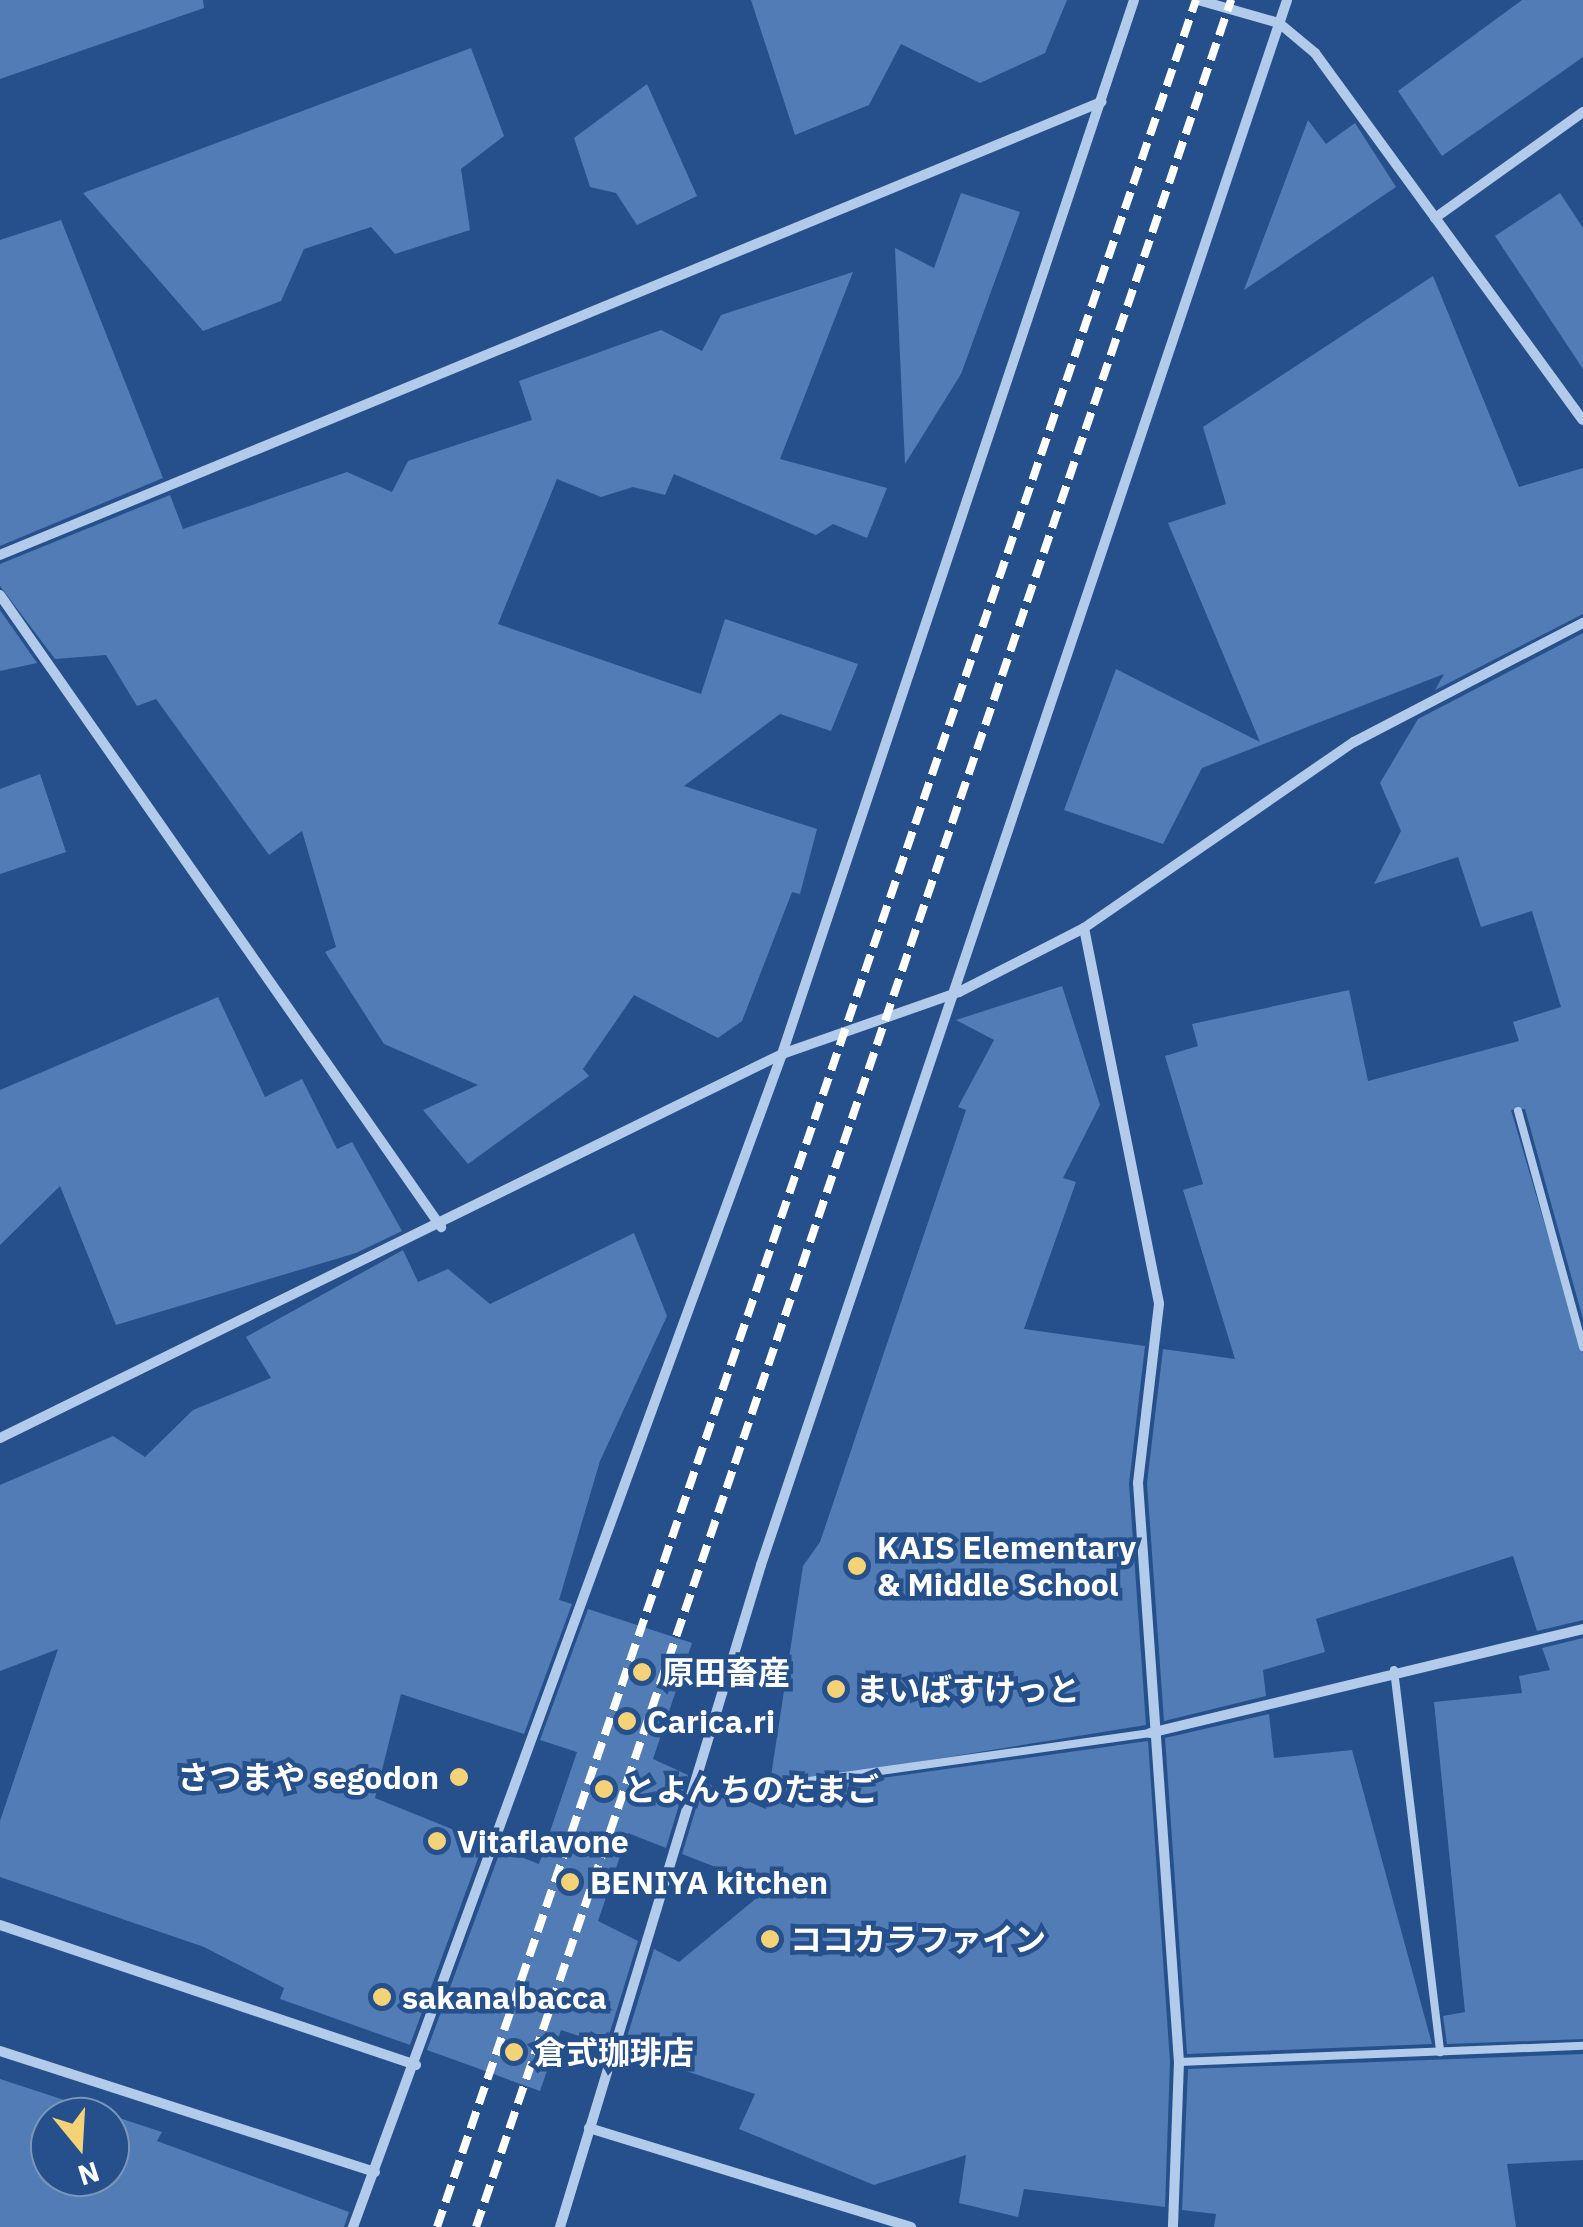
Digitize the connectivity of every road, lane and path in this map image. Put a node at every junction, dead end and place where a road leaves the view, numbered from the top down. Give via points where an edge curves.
1 (1134, 0) edge
2 (1198, 0) edge
3 (1288, 0) edge
4 (1280, 23) junction
5 (1101, 102) junction
6 (1583, 112) edge
7 (1435, 218) junction
8 (1583, 420) edge
9 (0, 555) edge
10 (0, 595) edge
11 (1583, 622) edge
12 (1084, 928) junction
13 (959, 992) junction
14 (782, 1054) junction
15 (1518, 1111) dead end
16 (441, 1227) junction
17 (1583, 1347) edge
18 (0, 1438) edge
19 (1583, 1629) edge
20 (1394, 1670) junction
21 (1150, 1733) junction
22 (795, 1783) dead end
23 (0, 1925) edge
24 (1583, 2046) edge
25 (0, 2051) edge
26 (1440, 2052) junction
27 (1179, 2062) junction
28 (416, 2065) junction
29 (589, 2128) junction
30 (375, 2172) junction
31 (353, 2227) edge
32 (560, 2227) edge
33 (911, 2227) edge
34 (1173, 2227) edge

1 - 5 street
2 - 4 street
3 - 4 street
4 - 7 street via 1315,54
4 - 13 street
5 - 9 street
5 - 14 street
6 - 7 street
7 - 8 street
10 - 16 street
11 - 12 street via 1354,742
12 - 13 street
12 - 21 street via 1159,1304 1138,1482
13 - 14 street
13 - 29 street via 761,1566
14 - 16 street
14 - 28 street
15 - 17 lane
16 - 18 street
19 - 20 street
20 - 21 street
20 - 26 lane
21 - 22 lane
21 - 27 street
23 - 28 street
24 - 26 lane
25 - 30 street
26 - 27 lane
27 - 34 street
28 - 30 street
29 - 32 street
29 - 33 street
30 - 31 street

